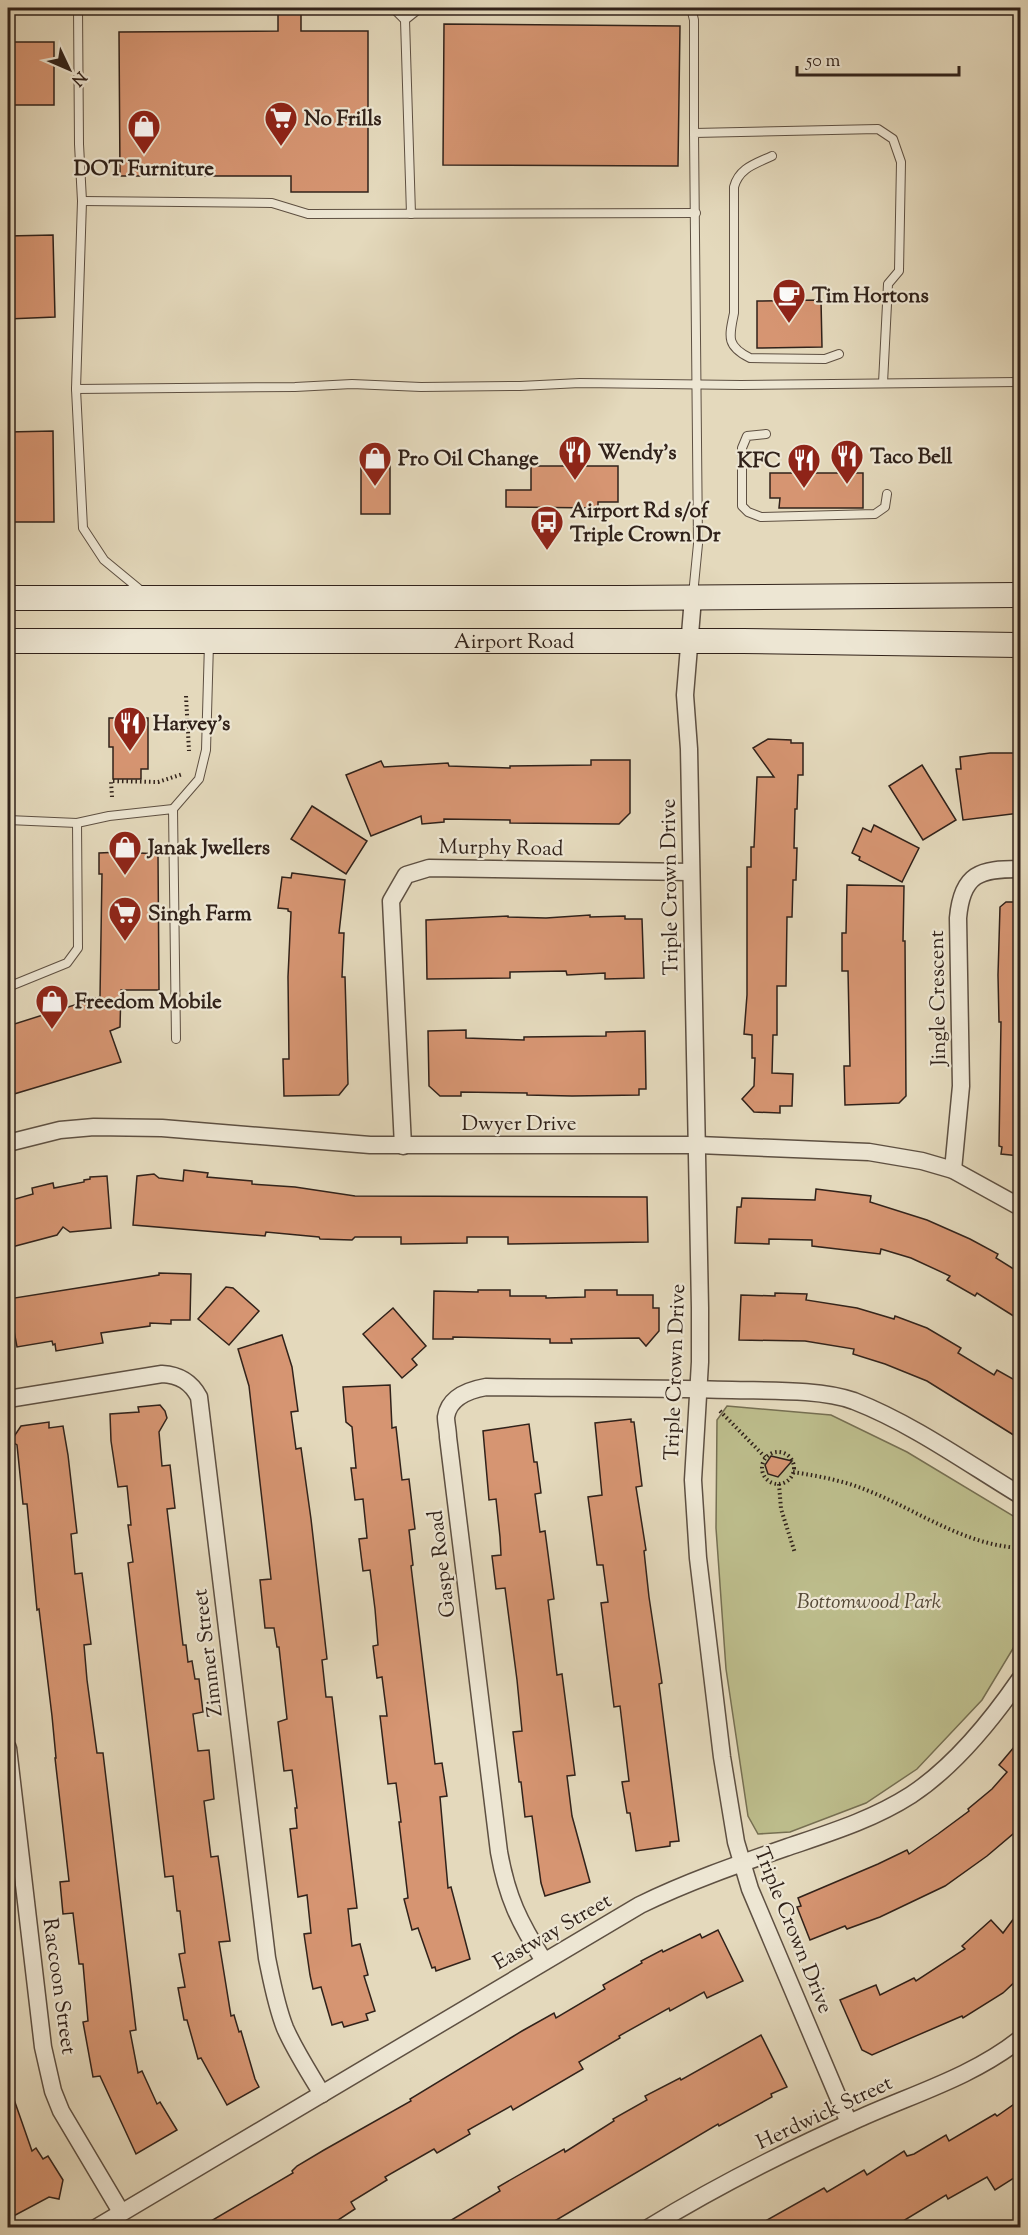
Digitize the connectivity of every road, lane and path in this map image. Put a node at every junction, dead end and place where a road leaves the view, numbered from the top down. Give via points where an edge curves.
1 (78, 8) edge
2 (393, 8) edge
3 (420, 8) edge
4 (691, 8) edge
5 (405, 20) junction
6 (694, 133) junction
7 (772, 156) dead end
8 (82, 201) junction
9 (696, 213) junction
10 (411, 214) junction
11 (839, 354) dead end
12 (1020, 382) edge
13 (883, 384) junction
14 (697, 385) junction
15 (76, 388) junction
16 (766, 434) dead end
17 (887, 494) dead end
18 (1020, 595) edge
19 (8, 598) edge
20 (693, 598) junction
21 (151, 599) junction
22 (8, 641) edge
23 (689, 641) junction
24 (209, 642) junction
25 (1020, 645) edge
26 (186, 696) dead end
27 (189, 754) dead end
28 (186, 770) dead end
29 (112, 797) dead end
30 (173, 809) junction
31 (8, 820) edge
32 (76, 823) junction
33 (1020, 869) edge
34 (691, 872) junction
35 (8, 987) edge
36 (176, 1039) dead end
37 (8, 1143) edge
38 (698, 1145) junction
39 (403, 1146) junction
40 (953, 1170) junction
41 (1020, 1207) edge
42 (699, 1389) junction
43 (8, 1399) edge
44 (720, 1411) dead end
45 (765, 1458) junction
46 (793, 1472) junction
47 (779, 1484) junction
48 (1020, 1495) edge
49 (1020, 1548) edge
50 (795, 1552) dead end
51 (1020, 1679) edge
52 (8, 1748) edge
53 (741, 1863) junction
54 (544, 1961) junction
55 (1020, 2039) edge
56 (322, 2094) junction
57 (849, 2122) junction
58 (121, 2212) junction
59 (96, 2228) edge
60 (648, 2228) edge

1 - 8 lane
2 - 5 lane
3 - 5 lane
4 - 6 lane
5 - 10 lane
6 - 9 lane
6 - 13 lane via 878,129 893,139 901,162 899,272 888,284
7 - 11 lane via 748,167 737,177 734,188 732,344 750,358 825,359
8 - 10 lane via 272,203 308,214
8 - 15 lane
9 - 10 lane
9 - 14 lane
12 - 13 lane
13 - 14 lane
14 - 15 lane
14 - 20 lane via 698,544
15 - 21 lane via 82,528 104,560
16 - 17 lane via 747,436 742,448 742,506 748,512 761,517 875,514 885,507
18 - 20 main road, Airport Road
19 - 21 main road, Airport Road
20 - 21 main road, Airport Road
20 - 23 street, Triple Crown Drive
22 - 24 main road, Airport Road
23 - 24 main road, Airport Road
23 - 25 main road, Airport Road
23 - 34 street, Triple Crown Drive via 685,695
24 - 30 lane via 206,750 199,779
26 - 27 path
28 - 29 path via 182,776 158,782 111,781
30 - 32 lane
30 - 36 lane
31 - 32 lane
32 - 35 lane via 78,948 67,963
33 - 40 street, Jingle Crescent via 984,871 965,887 960,899 962,1086
34 - 38 street, Triple Crown Drive
34 - 39 street, Murphy Road via 429,868 406,875 391,901
37 - 39 street, Dwyer Drive via 60,1130 94,1127 162,1128
38 - 39 street, Dwyer Drive
38 - 40 street, Dwyer Drive via 869,1152
38 - 42 street, Triple Crown Drive
40 - 41 street, Dwyer Drive
42 - 48 street, Gaspe Road via 783,1391 852,1401 909,1428
42 - 53 street, Triple Crown Drive via 693,1480 696,1536 722,1757
42 - 54 street, Gaspe Road via 486,1387 464,1393 452,1403 446,1417 503,1879 511,1903
43 - 56 street, Zimmer Street via 162,1374 180,1377 200,1397 267,1958 284,2026
44 - 45 path
45 - 46 path via 773,1452 784,1452 792,1460
45 - 47 path via 761,1468 765,1478
46 - 47 path via 789,1480
46 - 49 path via 870,1491 968,1538
47 - 50 path via 781,1509
51 - 53 street, Eastway Street via 970,1742 913,1794 857,1824
52 - 58 street, Raccoon Street via 44,2047 53,2091 73,2133
53 - 54 street, Eastway Street via 661,1894
53 - 57 street, Triple Crown Drive
54 - 56 street, Eastway Street
55 - 57 street, Herdwick Street via 987,2063 952,2080
56 - 58 street, Eastway Street
57 - 60 street, Herdwick Street via 736,2178
58 - 59 street, Eastway Street

